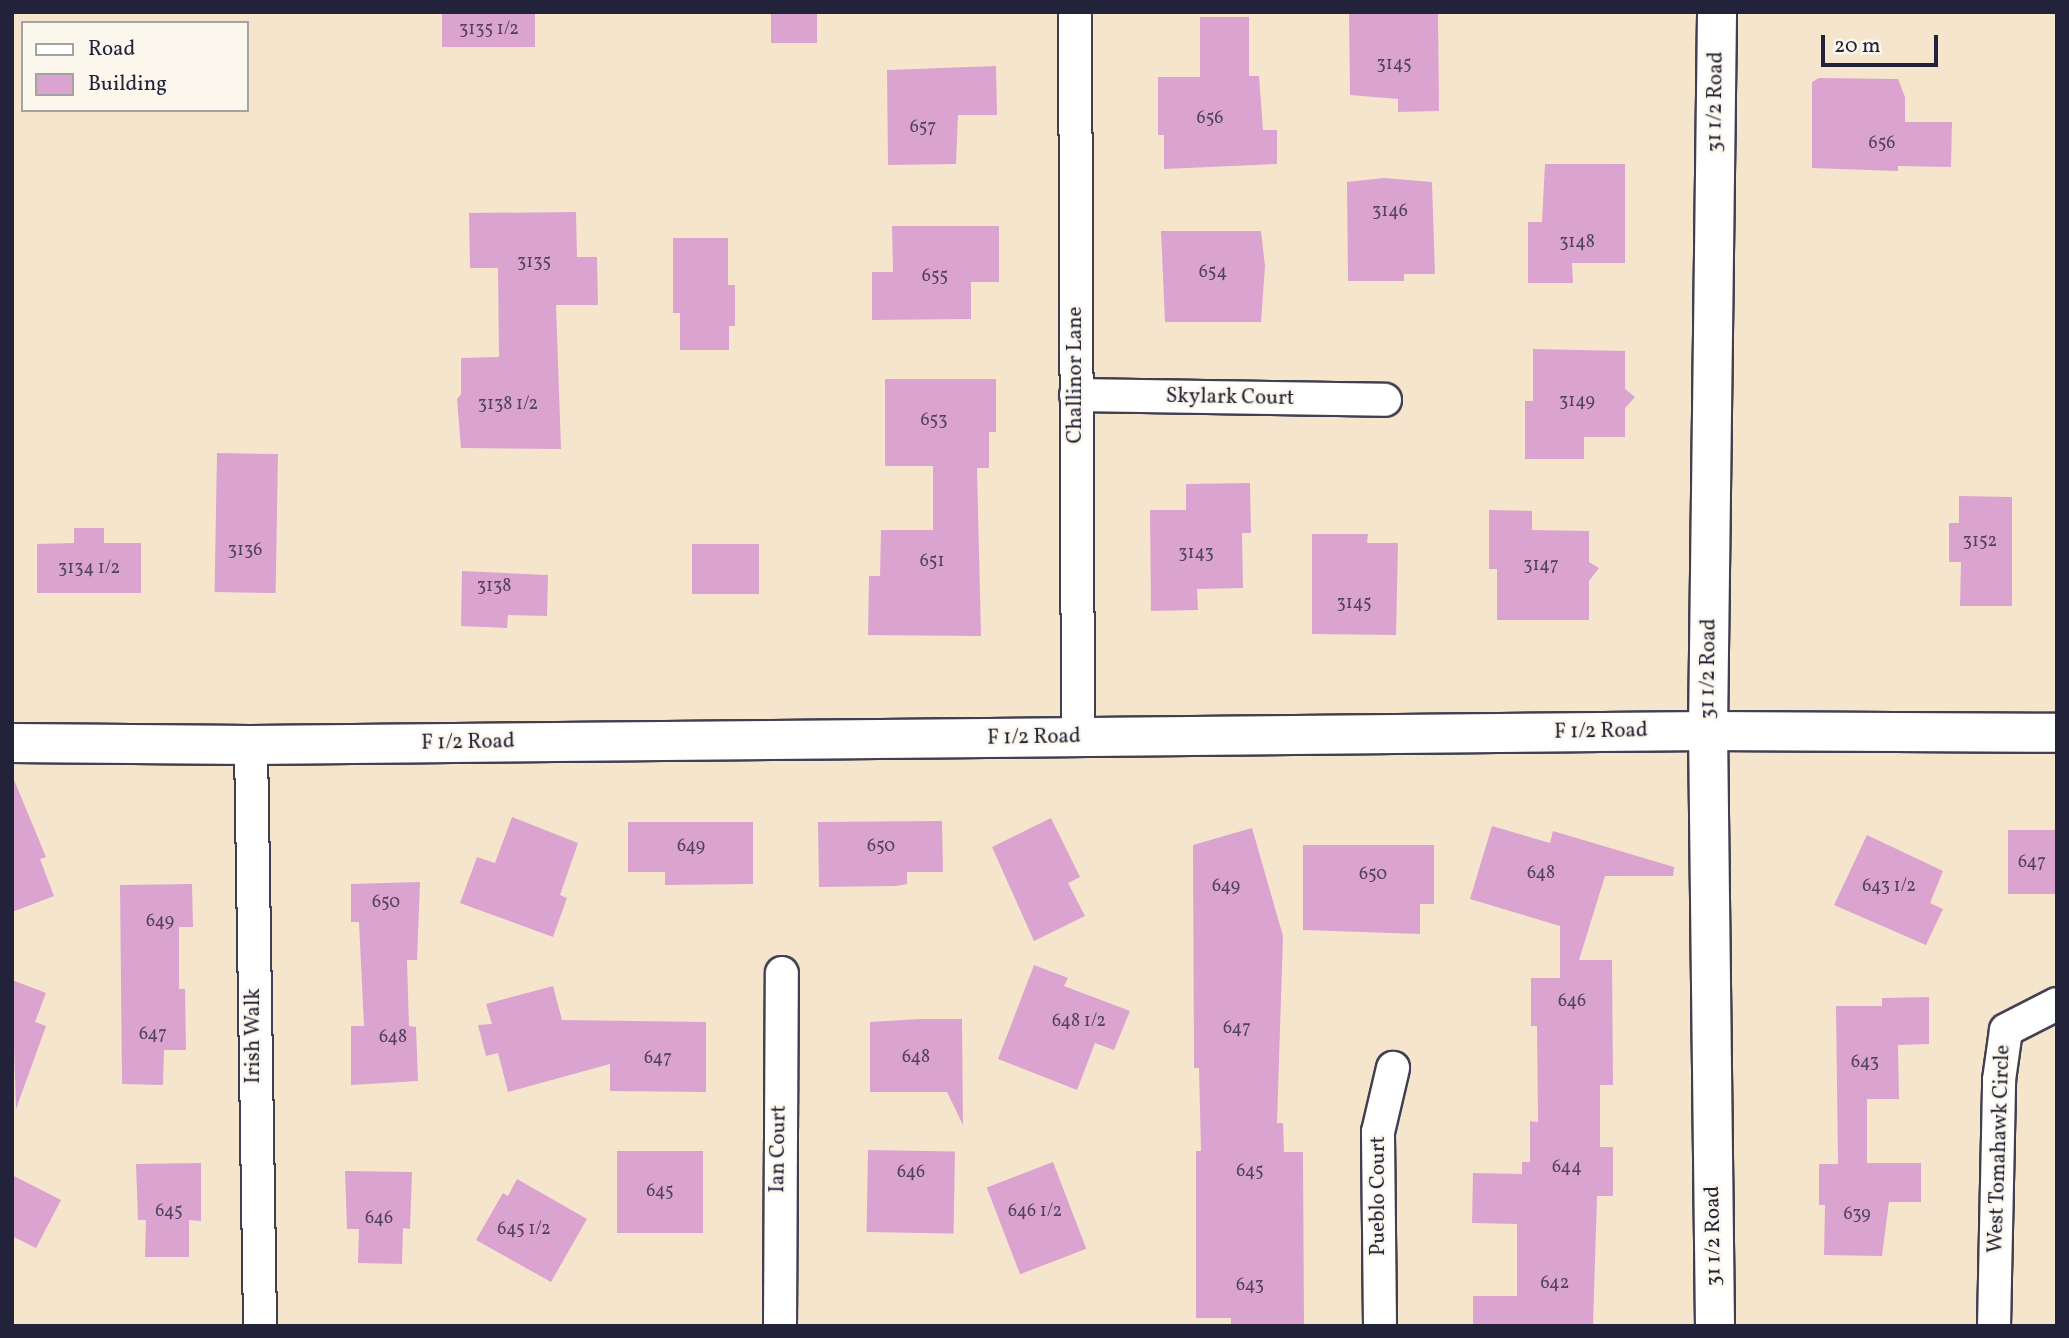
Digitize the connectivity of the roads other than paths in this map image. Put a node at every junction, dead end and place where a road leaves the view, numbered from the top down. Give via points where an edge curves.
1 (1075, 12) edge
2 (1717, 12) edge
3 (1076, 395) junction
4 (1385, 400) dead end
5 (1709, 731) junction
6 (2057, 733) edge
7 (1077, 738) junction
8 (12, 743) edge
9 (251, 746) junction
10 (782, 973) dead end
11 (2057, 1004) edge
12 (1393, 1068) dead end
13 (260, 1326) edge
14 (780, 1326) edge
15 (1380, 1326) edge
16 (1715, 1326) edge
17 (1994, 1326) edge

1 - 3 street, Challinor Lane
2 - 5 street, 31 1/2 Road
3 - 4 street, Skylark Court
3 - 7 street, Challinor Lane
5 - 6 street, F 1/2 Road
5 - 7 street, F 1/2 Road
5 - 16 street, 31 1/2 Road
7 - 9 street, F 1/2 Road
8 - 9 street, F 1/2 Road
9 - 13 street, Irish Walk
10 - 14 street, Ian Court
11 - 17 street, West Tomahawk Circle via 2006,1030 1999,1080
12 - 15 street, Pueblo Court via 1378,1132

